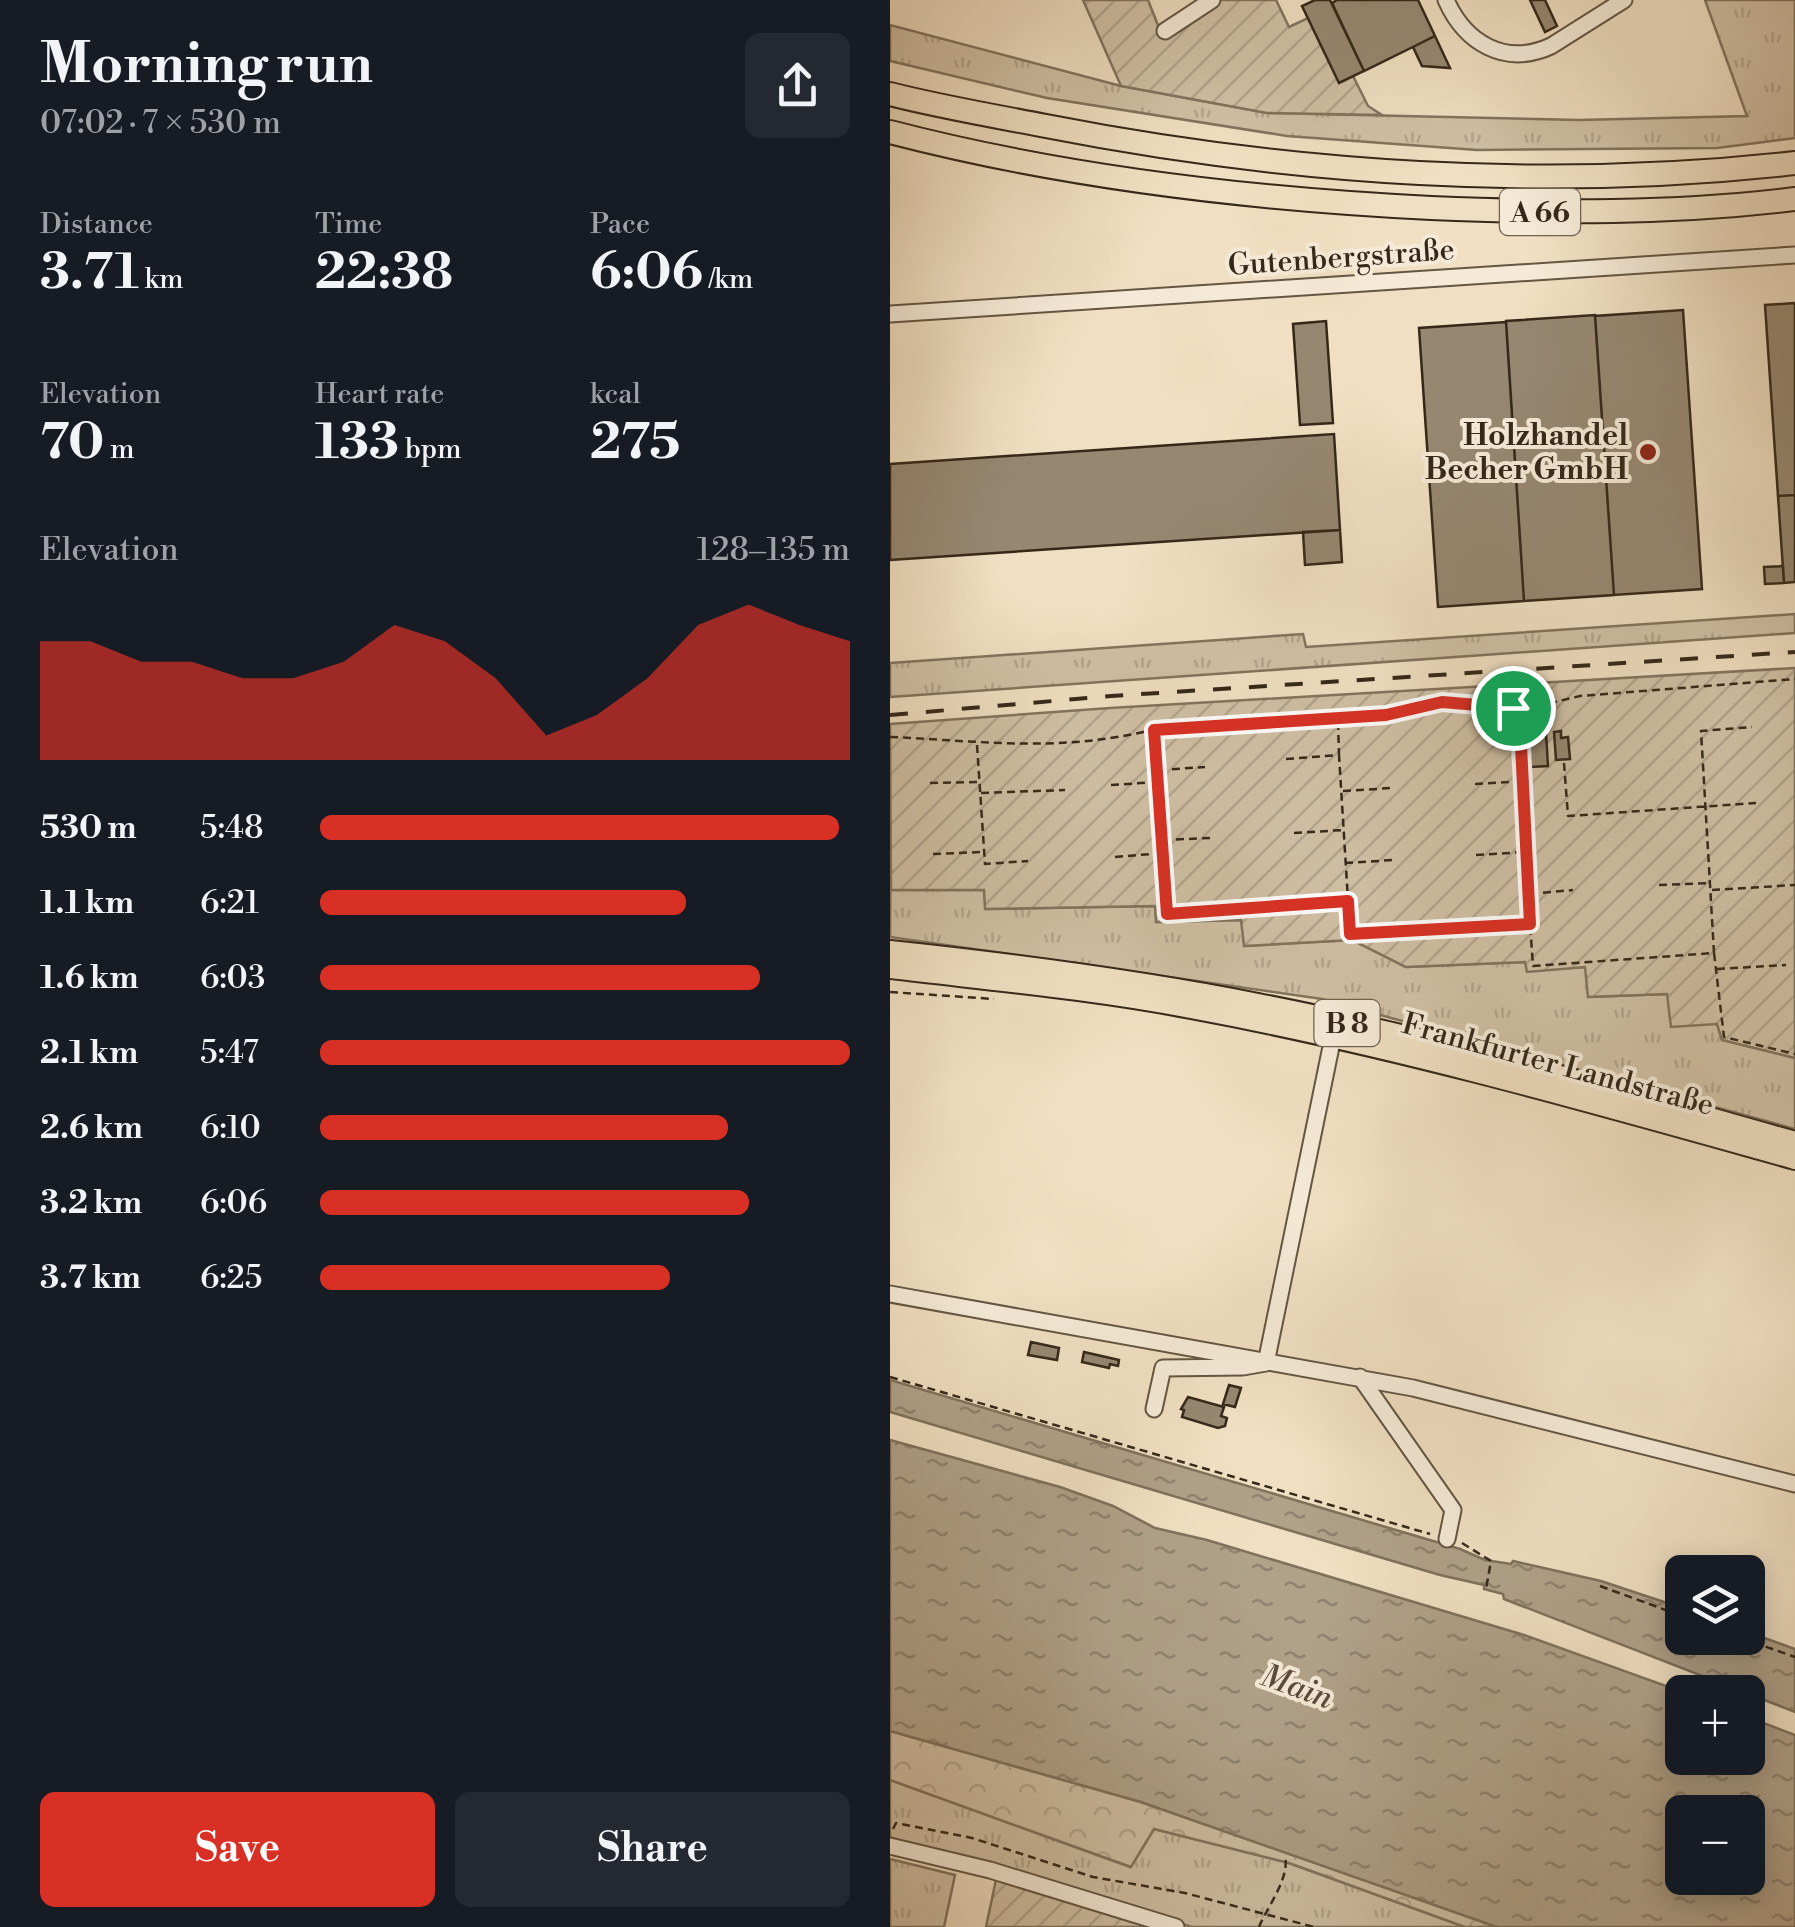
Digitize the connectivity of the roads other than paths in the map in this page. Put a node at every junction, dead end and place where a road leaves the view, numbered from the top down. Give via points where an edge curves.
1 (1212, 0) edge
2 (1446, 0) edge
3 (1624, 0) edge
4 (1165, 31) dead end
5 (890, 94) edge
6 (890, 132) edge
7 (1795, 162) edge
8 (1795, 199) edge
9 (1795, 255) edge
10 (890, 314) edge
11 (890, 951) edge
12 (890, 968) edge
13 (1333, 1037) junction
14 (1795, 1142) edge
15 (1795, 1160) edge
16 (890, 1294) edge
17 (1266, 1364) junction
18 (1360, 1377) junction
19 (1154, 1409) dead end
20 (1795, 1484) edge
21 (1447, 1539) road end
22 (890, 1846) edge
23 (1176, 1927) edge

1 - 4 street
2 - 3 street via 1475,42 1513,55 1538,52
5 - 7 highway, A 66 via 1110,139 1288,162 1512,176
6 - 8 highway, A 66 via 1083,174 1286,199 1534,212
9 - 10 street, Gutenbergstraße
11 - 14 main road, Frankfurter Landstraße / B 8 via 1114,979 1294,1011 1464,1050
12 - 13 main road, Frankfurter Landstraße / B 8 via 1187,1007
13 - 15 main road, Frankfurter Landstraße / B 8
13 - 17 street
16 - 17 street
17 - 18 street
17 - 19 street via 1164,1368
18 - 20 street
18 - 21 street via 1453,1510
22 - 23 street

